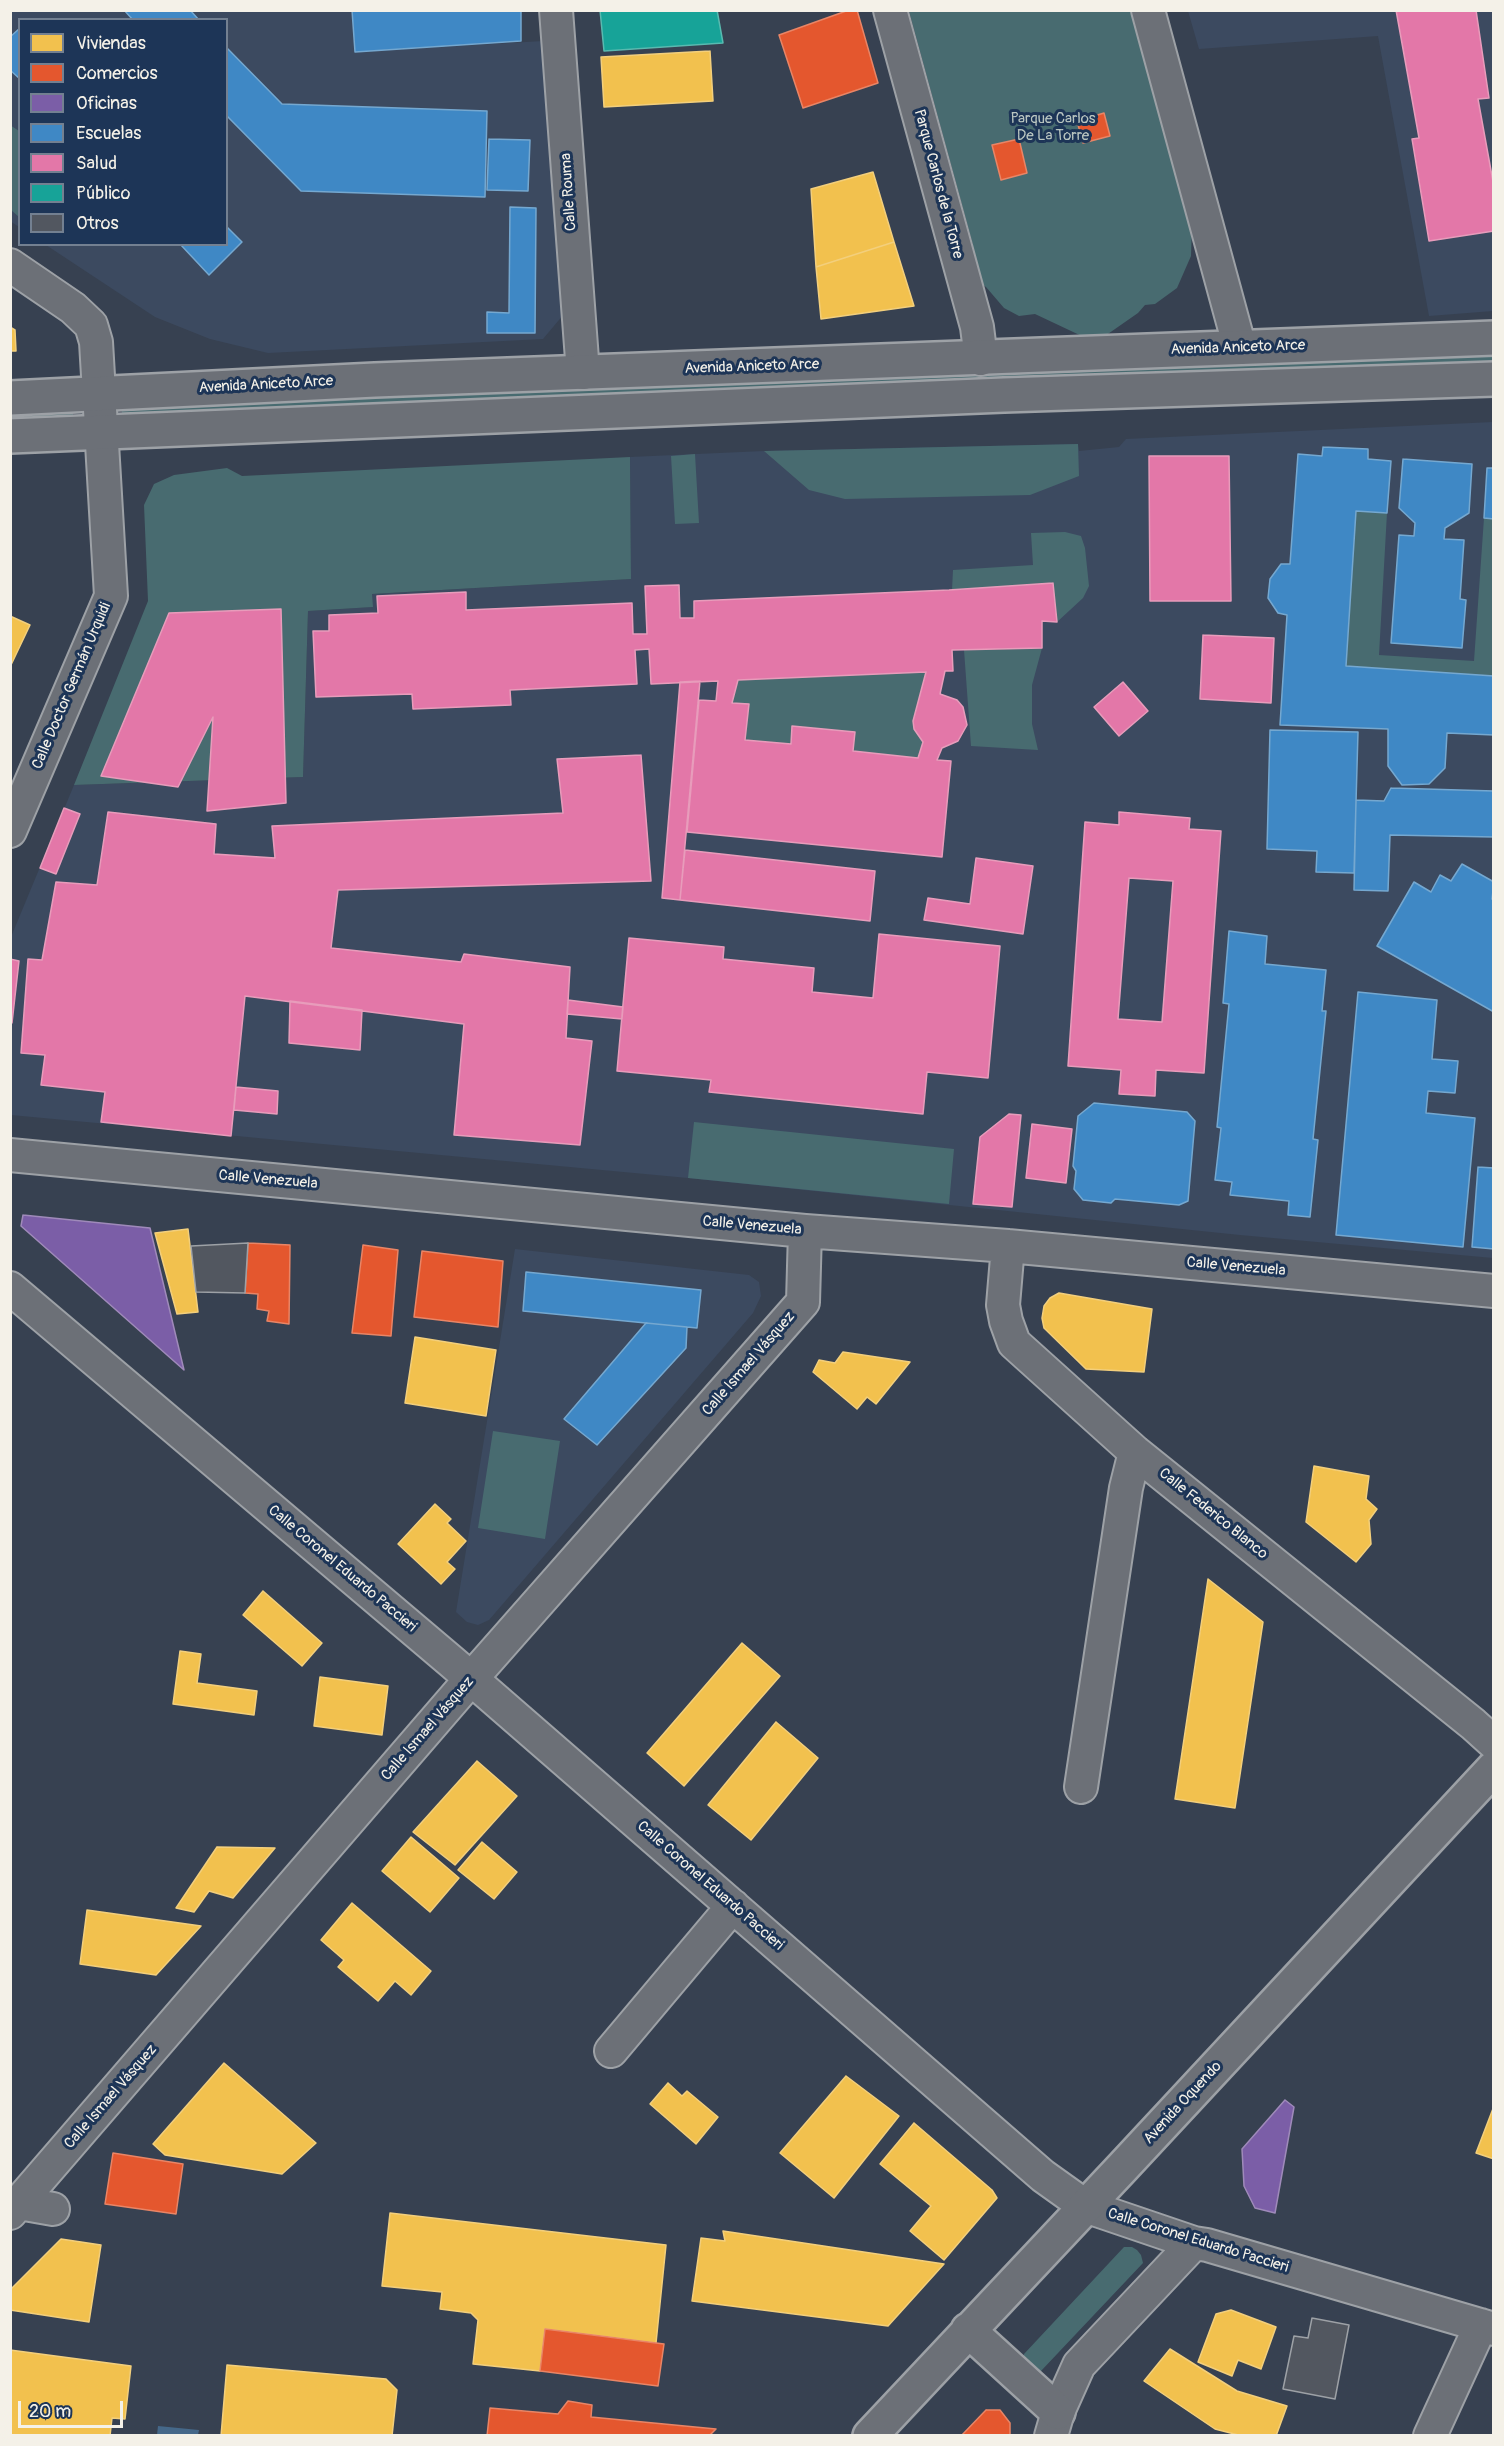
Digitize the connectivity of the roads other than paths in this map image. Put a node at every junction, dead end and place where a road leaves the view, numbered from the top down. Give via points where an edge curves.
1 (556, 10) edge
2 (890, 10) edge
3 (1148, 10) edge
4 (10, 265) edge
5 (1494, 338) edge
6 (1240, 348) junction
7 (981, 359) junction
8 (582, 373) junction
9 (1494, 379) edge
10 (98, 394) junction
11 (10, 398) edge
12 (101, 431) junction
13 (10, 436) edge
14 (10, 831) edge
15 (10, 1155) edge
16 (805, 1231) junction
17 (1008, 1246) junction
18 (10, 1288) edge
19 (1494, 1291) edge
20 (1135, 1452) junction
21 (470, 1680) junction
22 (1494, 1743) edge
23 (1494, 1768) edge
24 (1081, 1787) dead end
25 (733, 1906) junction
26 (611, 2051) dead end
27 (1084, 2206) junction
28 (15, 2208) edge
29 (53, 2209) dead end
30 (1194, 2243) junction
31 (1487, 2327) edge
32 (968, 2330) junction
33 (1055, 2424) edge
34 (870, 2436) edge
35 (1430, 2436) edge

1 - 8 street, Calle Rouma
2 - 7 street, Parque Carlos de la Torre via 977,327
3 - 6 street
4 - 10 street, Calle Doctor Germán Urquidi via 91,325 96,342
5 - 6 main road, Avenida Aniceto Arce
6 - 7 main road, Avenida Aniceto Arce
7 - 8 main road, Avenida Aniceto Arce
8 - 10 main road, Avenida Aniceto Arce
9 - 12 main road
10 - 11 main road, Avenida Aniceto Arce
10 - 12 street, Calle Doctor Germán Urquidi
12 - 13 main road
12 - 14 street, Calle Doctor Germán Urquidi via 111,596
15 - 16 street, Calle Venezuela
16 - 17 street, Calle Venezuela
16 - 21 street, Calle Ismael Vásquez via 803,1302
17 - 19 street, Calle Venezuela
17 - 20 street, Calle Federico Blanco via 1004,1305 1014,1344
18 - 21 street, Calle Coronel Eduardo Paccieri
20 - 22 street, Calle Federico Blanco
20 - 24 street via 1126,1488
21 - 25 street, Calle Coronel Eduardo Paccieri
21 - 28 street, Calle Ismael Vásquez
23 - 27 main road, Avenida Oquendo
25 - 26 street
25 - 27 street, Calle Coronel Eduardo Paccieri via 1043,2176
27 - 30 street, Calle Coronel Eduardo Paccieri
27 - 32 main road, Avenida Oquendo
28 - 29 street
30 - 31 street, Calle Coronel Eduardo Paccieri
30 - 33 street via 1079,2365
31 - 35 street
32 - 33 main road
32 - 34 main road, Avenida Oquendo

